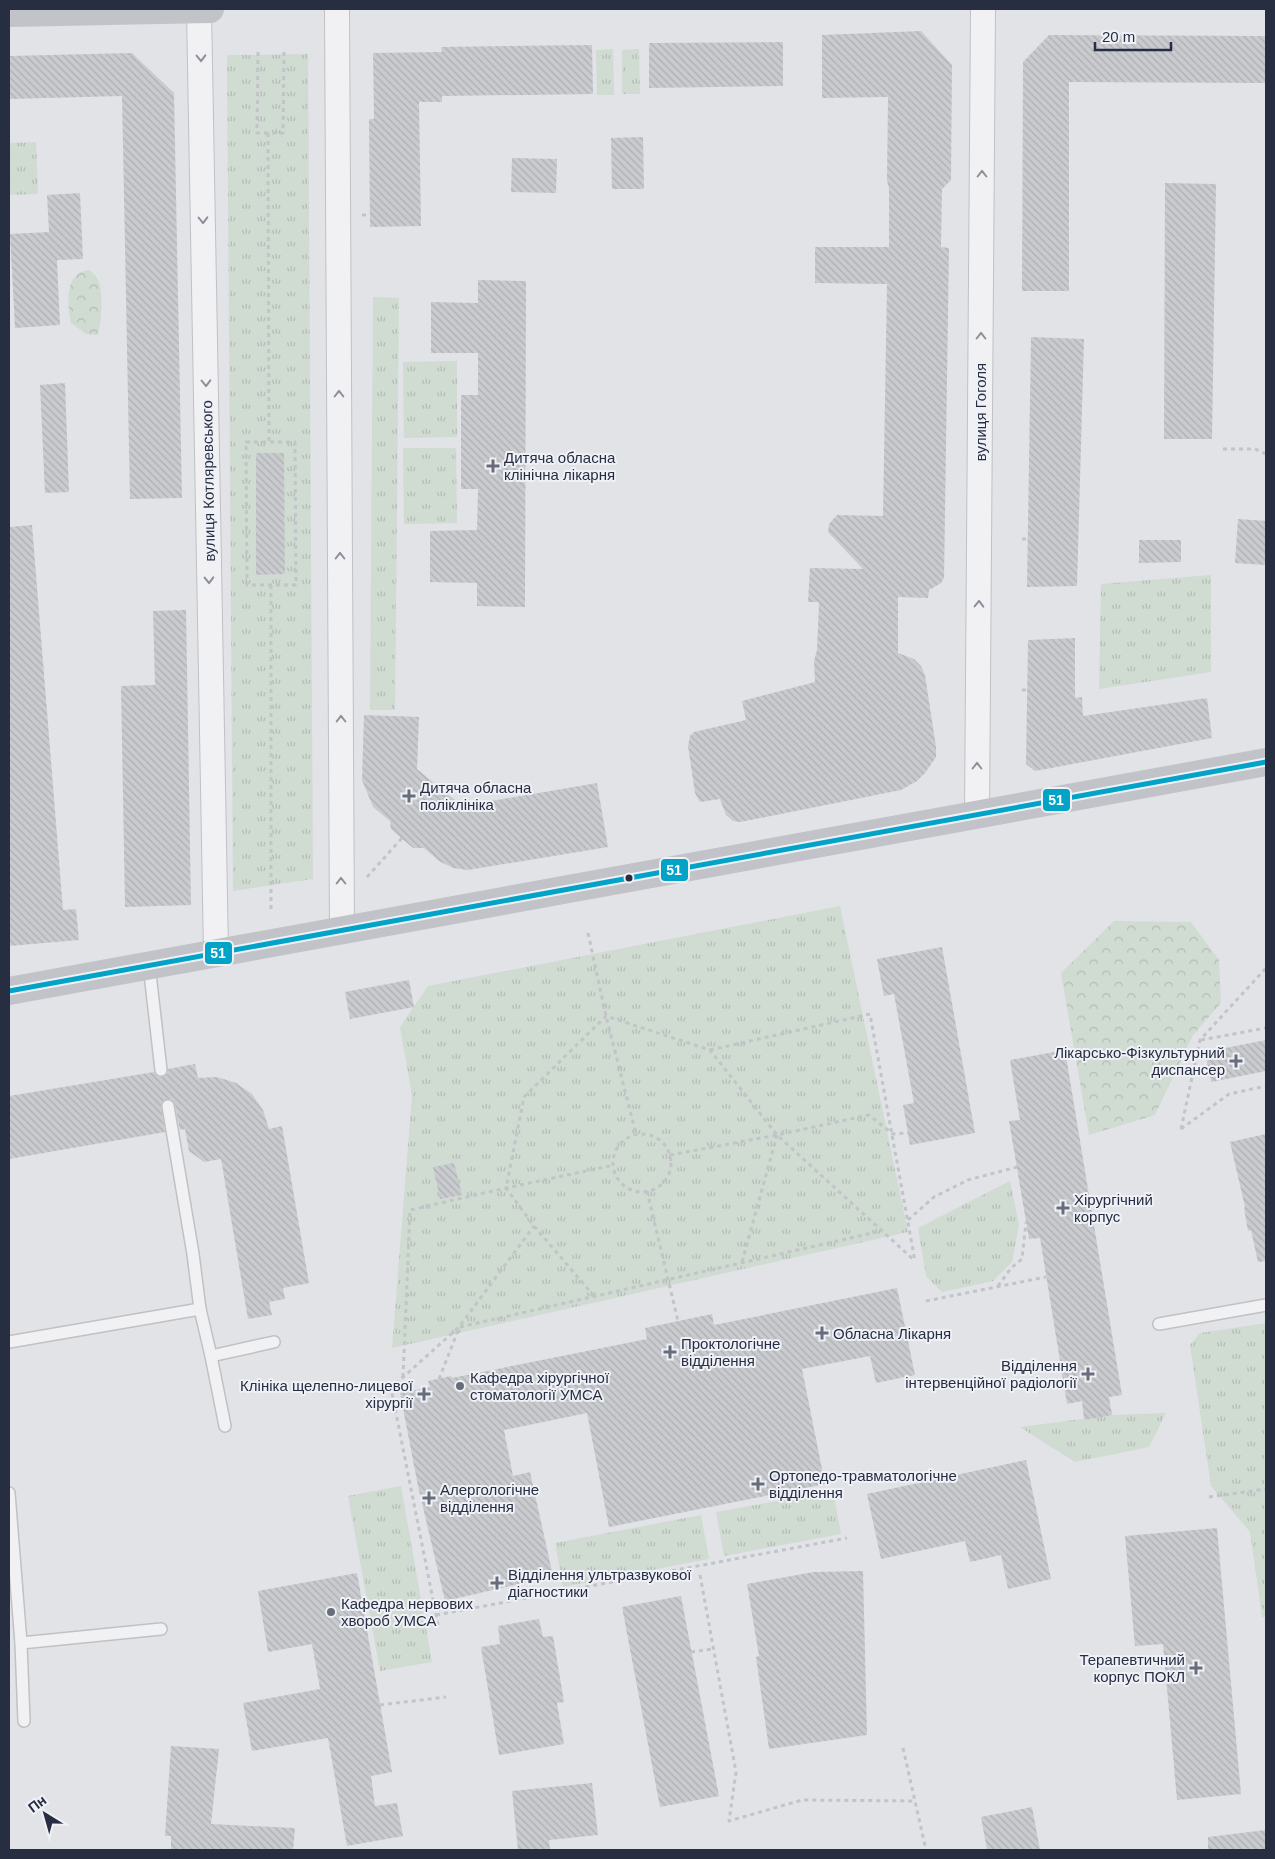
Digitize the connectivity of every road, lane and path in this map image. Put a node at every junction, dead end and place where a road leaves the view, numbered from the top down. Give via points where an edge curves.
1 (199, 9) edge
2 (210, 9) edge
3 (337, 9) edge
4 (983, 9) edge
5 (9, 12) edge
6 (258, 52) dead end
7 (284, 52) dead end
8 (268, 133) junction
9 (269, 442) junction
10 (1223, 449) dead end
11 (1266, 454) edge
12 (1022, 539) dead end
13 (1028, 539) dead end
14 (271, 585) junction
15 (1022, 690) dead end
16 (1027, 690) dead end
17 (1266, 762) edge
18 (977, 815) junction
19 (402, 838) dead end
20 (361, 884) dead end
21 (271, 910) dead end
22 (342, 930) junction
23 (588, 933) dead end
24 (216, 953) junction
25 (149, 965) junction
26 (1266, 968) edge
27 (9, 991) edge
28 (606, 1016) junction
29 (1266, 1028) edge
30 (1200, 1040) junction
31 (710, 1050) junction
32 (161, 1070) dead end
33 (1266, 1086) edge
34 (168, 1106) dead end
35 (636, 1134) junction
36 (893, 1134) junction
37 (908, 1134) dead end
38 (777, 1135) junction
39 (670, 1154) junction
40 (614, 1165) junction
41 (1017, 1167) dead end
42 (506, 1188) junction
43 (647, 1191) junction
44 (908, 1220) junction
45 (1026, 1222) dead end
46 (534, 1226) junction
47 (881, 1231) junction
48 (742, 1262) junction
49 (1046, 1277) dead end
50 (669, 1278) junction
51 (998, 1287) junction
52 (594, 1296) junction
53 (926, 1301) dead end
54 (1266, 1305) edge
55 (200, 1310) junction
56 (678, 1321) dead end
57 (1159, 1324) dead end
58 (459, 1327) junction
59 (9, 1342) edge
60 (274, 1342) dead end
61 (211, 1356) junction
62 (403, 1377) junction
63 (440, 1379) dead end
64 (225, 1426) dead end
65 (1266, 1489) edge
66 (9, 1493) edge
67 (1209, 1497) dead end
68 (847, 1538) dead end
69 (700, 1575) dead end
70 (436, 1615) junction
71 (438, 1625) dead end
72 (161, 1630) dead end
73 (22, 1643) junction
74 (712, 1648) junction
75 (692, 1652) dead end
76 (446, 1698) dead end
77 (380, 1704) dead end
78 (24, 1721) dead end
79 (903, 1748) dead end
80 (915, 1801) junction
81 (926, 1850) edge

1 - 2 street
1 - 5 street
1 -> 24 street, вулиця Котляревського
22 -> 3 street
18 -> 4 street, вулиця Гоголя
6 - 8 path via 257,133
7 - 8 path via 283,133
8 - 9 path
9 - 14 path via 246,442 247,585
9 - 14 path via 295,442 296,452 296,585
10 - 11 path via 1255,449
12 - 13 path
14 - 21 path
15 - 16 path
17 - 18 street
18 - 22 street
19 - 20 path
22 - 24 street
23 - 28 path
24 - 25 street
25 - 27 street
25 - 32 lane
26 - 30 path
28 - 31 path
28 - 35 path
28 - 42 path via 524,1097
29 - 30 path
30 - 33 path via 1181,1129 1229,1094
31 - 36 path via 870,1014
31 - 38 path
34 - 55 lane
35 - 39 path via 653,1136
35 - 40 path via 618,1147
36 - 37 path
36 - 38 path via 869,1115
36 - 44 path
38 - 39 path
38 - 47 path
38 - 48 path
39 - 43 path via 669,1174 664,1182
40 - 42 path
40 - 43 path via 618,1179 626,1187
41 - 44 path via 968,1180 934,1197
42 - 46 path
42 - 62 path via 410,1210
43 - 50 path
44 - 47 path via 915,1261
45 - 51 path via 1022,1259
46 - 52 path
46 - 58 path
47 - 48 path
48 - 50 path
49 - 51 path
50 - 52 path
50 - 56 path
51 - 53 path
52 - 58 path
54 - 57 lane
55 - 59 lane
55 - 61 lane
58 - 62 path
58 - 63 path
60 - 61 lane
61 - 64 lane
62 - 70 path via 391,1388
65 - 67 path
66 - 73 lane
68 - 70 path
69 - 74 path
70 - 71 path
72 - 73 lane
73 - 78 lane
74 - 75 path
74 - 80 path via 736,1772 728,1821 802,1800
76 - 77 path
79 - 80 path
80 - 81 path

